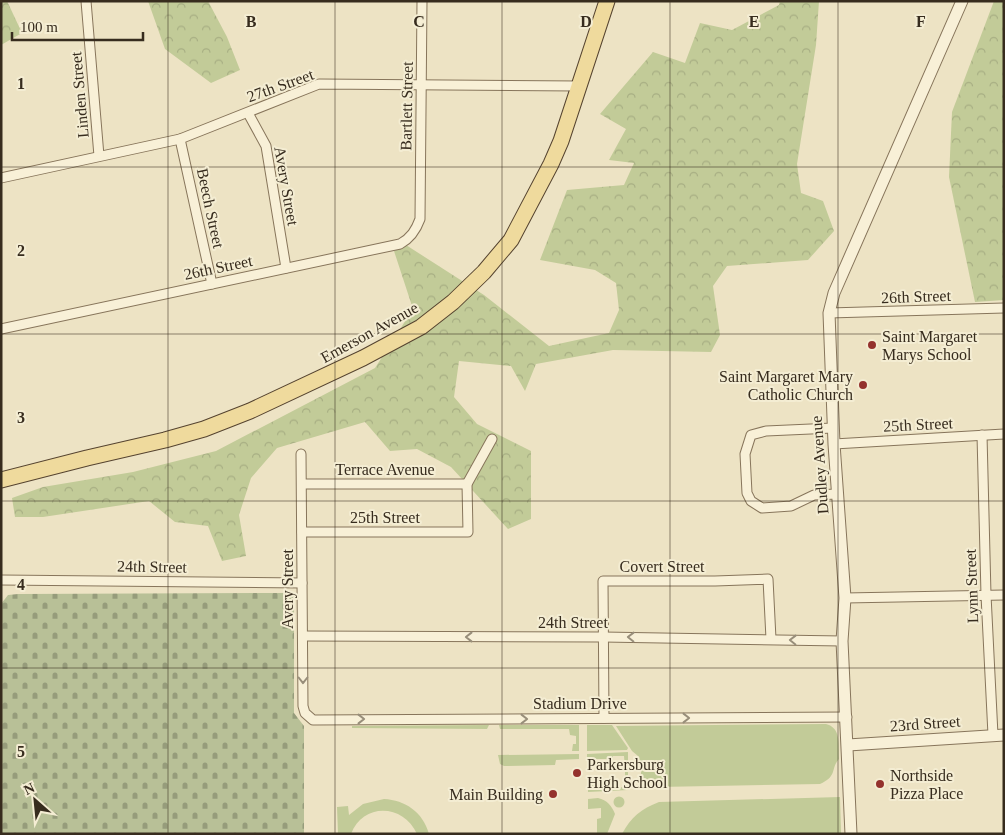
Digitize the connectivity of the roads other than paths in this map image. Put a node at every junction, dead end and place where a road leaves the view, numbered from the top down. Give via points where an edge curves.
1 (86, 1) edge
2 (422, 1) edge
3 (606, 1) edge
4 (962, 1) edge
5 (421, 84) junction
6 (578, 86) junction
7 (248, 113) junction
8 (180, 139) junction
9 (99, 156) junction
10 (1, 178) edge
11 (420, 210) joint
12 (286, 268) junction
13 (212, 284) junction
14 (1004, 308) edge
15 (829, 313) junction
16 (1, 329) edge
17 (833, 428) junction
18 (1004, 434) edge
19 (982, 435) junction
20 (492, 439) dead end
21 (834, 444) junction
22 (301, 454) dead end
23 (1, 480) edge
24 (302, 484) junction
25 (467, 484) junction
26 (837, 494) junction
27 (302, 532) junction
28 (1, 580) edge
29 (302, 583) junction
30 (1004, 594) edge
31 (986, 595) junction
32 (845, 598) junction
33 (303, 636) junction
34 (604, 637) junction
35 (771, 639) junction
36 (842, 640) junction
37 (847, 717) junction
38 (604, 718) junction
39 (313, 720) joint
40 (998, 735) edge
41 (848, 744) junction
42 (851, 834) edge

1 - 9 street, Linden Street
2 - 5 street, Bartlett Street
3 - 6 main road, Emerson Avenue
4 - 15 street, Dudley Avenue via 834,293
5 - 6 street, 27th Street
5 - 7 street, 27th Street via 319,84
5 - 11 street, Bartlett Street
6 - 23 main road, Emerson Avenue via 551,164 511,240 453,302 421,327 304,386 204,428
7 - 8 street, 27th Street
7 - 12 street, Avery Street via 266,146
8 - 9 street, 27th Street
8 - 13 street, Beech Street
9 - 10 street, 27th Street
11 - 12 street, 26th Street via 416,230 400,244
12 - 13 street, 26th Street
13 - 16 street, 26th Street
14 - 15 street, 26th Street
15 - 17 street, Dudley Avenue
17 - 21 street, Dudley Avenue
17 - 26 street via 751,435 745,454 748,493 751,501 762,508 791,506 814,495
18 - 19 street, 25th Street
19 - 21 street, 25th Street
19 - 31 street, Lynn Street
20 - 25 street
21 - 26 street, Dudley Avenue
22 - 24 street, Avery Street
24 - 25 street, Terrace Avenue
24 - 27 street, Avery Street
25 - 27 street, 25th Street via 468,532
26 - 32 street, Dudley Avenue
27 - 29 street, Avery Street
28 - 29 street, 24th Street
29 - 33 street, Avery Street
30 - 31 street
31 - 32 street
31 - 40 street, Lynn Street
32 - 36 street, Dudley Avenue
34 -> 33 street, 24th Street
33 -> 39 street, Avery Street via 303,706
35 -> 34 street, 24th Street
34 - 35 street, Covert Street via 603,581 768,579
34 - 38 street, Covert Street
36 -> 35 street, 24th Street
36 - 37 street, Dudley Avenue
38 -> 37 street, Stadium Drive
37 - 41 street, Dudley Avenue
39 -> 38 street, Stadium Drive
40 - 41 street, 23rd Street
41 - 42 street, Dudley Avenue

